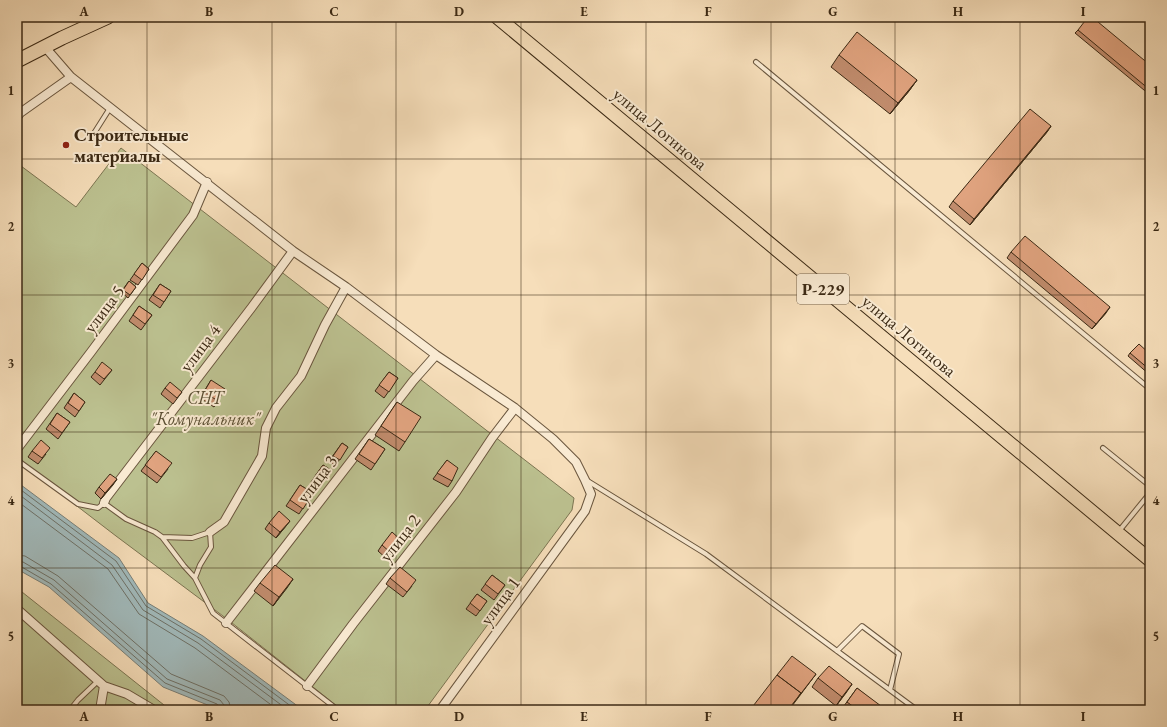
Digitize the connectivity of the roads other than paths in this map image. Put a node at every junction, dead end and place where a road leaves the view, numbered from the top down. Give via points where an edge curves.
1 (108, 17) edge
2 (497, 17) edge
3 (45, 47) junction
4 (17, 61) edge
5 (756, 62) dead end
6 (72, 77) junction
7 (111, 108) junction
8 (17, 117) edge
9 (91, 138) dead end
10 (206, 182) junction
11 (293, 251) junction
12 (346, 286) junction
13 (436, 356) junction
14 (1150, 389) edge
15 (515, 408) junction
16 (1103, 448) dead end
17 (17, 449) edge
18 (17, 460) edge
19 (585, 480) junction
20 (1150, 486) edge
21 (1150, 493) edge
22 (104, 503) junction
23 (210, 532) junction
24 (1117, 533) junction
25 (162, 537) junction
26 (1150, 560) edge
27 (195, 578) junction
28 (19, 614) edge
29 (226, 623) junction
30 (837, 651) junction
31 (101, 684) junction
32 (307, 686) junction
33 (890, 690) junction
34 (70, 710) edge
35 (100, 710) edge
36 (154, 710) edge
37 (338, 710) edge
38 (440, 710) edge
39 (917, 710) edge

1 - 3 main road
2 - 24 main road, улица Логинова / Р-229
3 - 4 main road
3 - 6 street
5 - 14 lane
6 - 7 street
6 - 8 street
7 - 9 lane
7 - 10 street
10 - 11 street
10 - 17 street, улица 5 via 193,215
11 - 12 street
11 - 22 street, улица 4
12 - 13 street
12 - 23 street via 301,376 276,408 266,428 262,456 224,522
13 - 15 street
13 - 29 street, улица 3 via 403,393
15 - 19 street via 576,462
15 - 32 street, улица 2 via 456,492
16 - 20 lane
18 - 22 lane via 78,504 98,508
19 - 30 lane via 706,554
19 - 38 street, улица 1 via 590,494 585,511
21 - 24 lane
22 - 25 lane via 126,519
23 - 25 lane via 192,538
23 - 27 lane via 211,547
24 - 26 main road, улица Логинова / Р-229
25 - 27 lane
27 - 29 lane via 213,613
28 - 31 street
29 - 32 lane
30 - 33 lane
30 - 33 lane via 862,626 899,654
31 - 34 lane via 78,700
31 - 35 street
31 - 36 street via 127,694
32 - 37 lane
33 - 39 lane

